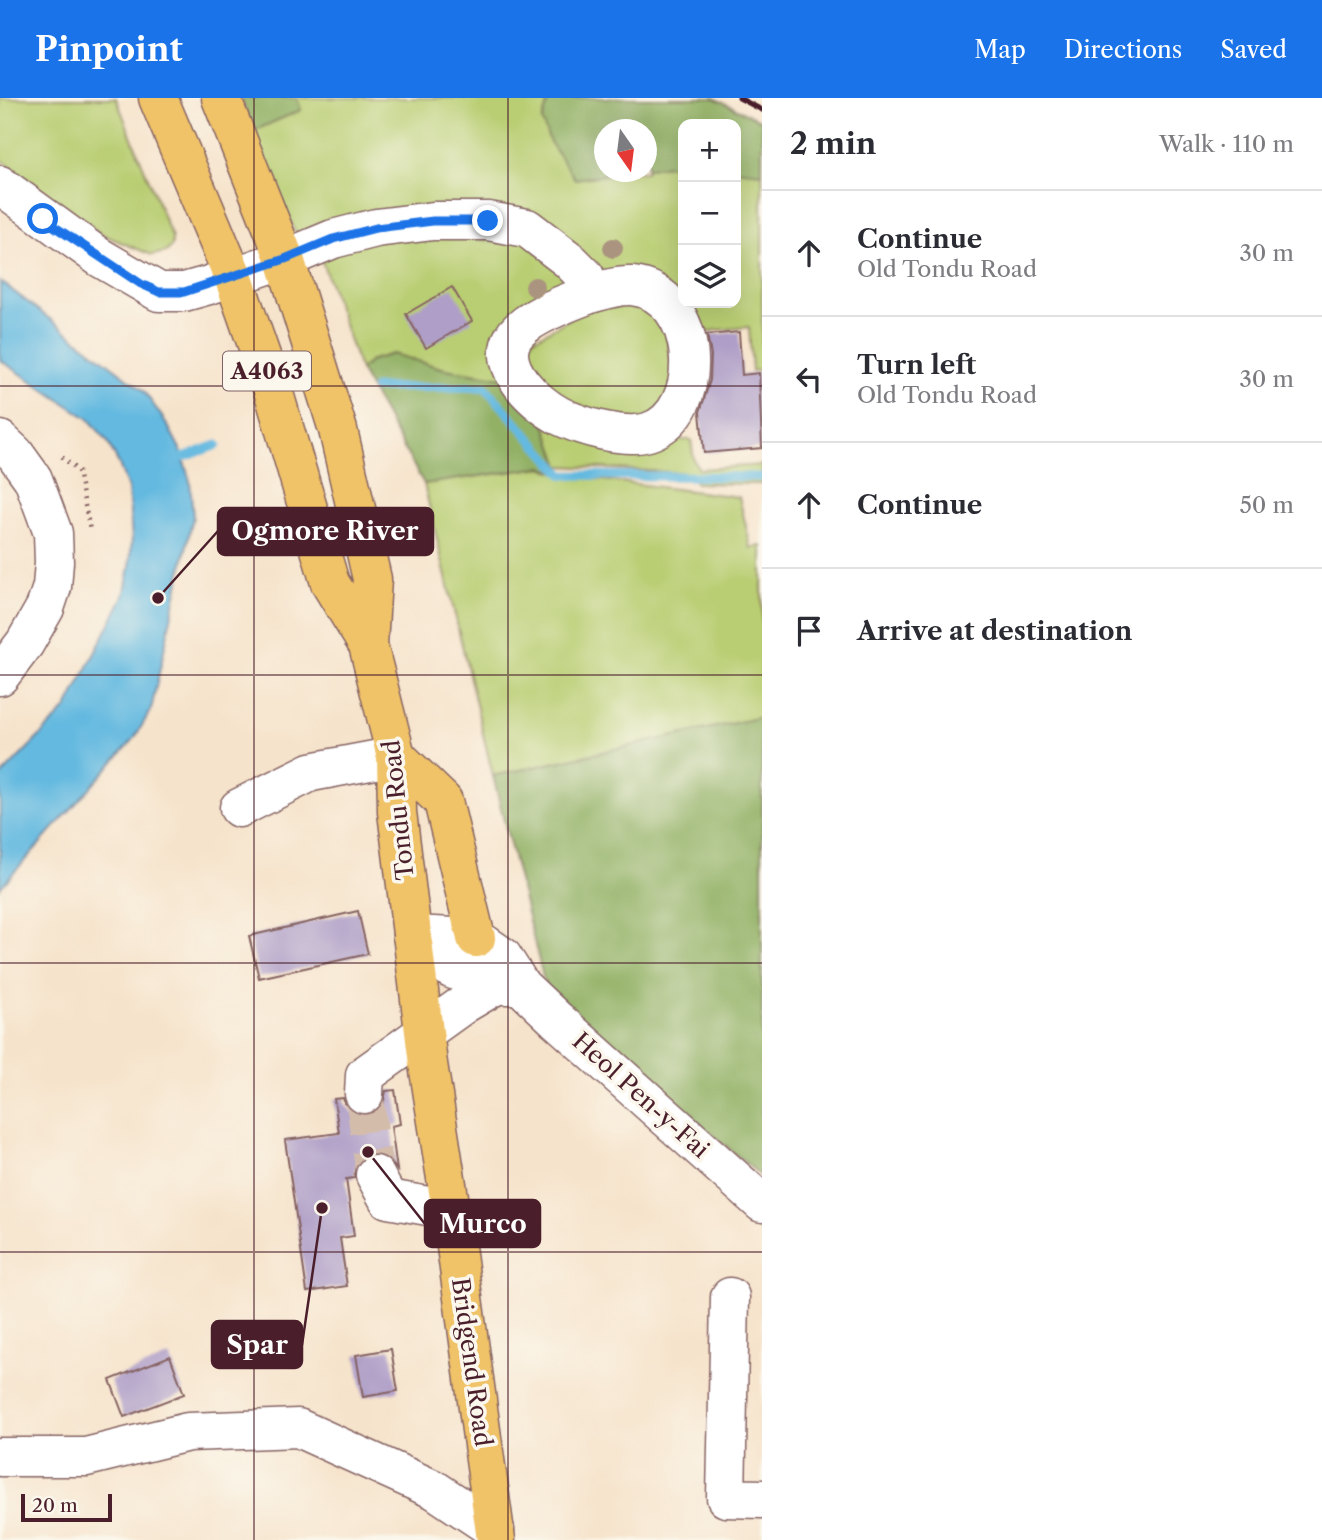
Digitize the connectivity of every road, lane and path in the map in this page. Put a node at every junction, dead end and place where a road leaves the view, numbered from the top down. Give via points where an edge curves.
1 (158, 98) edge
2 (221, 98) edge
3 (0, 185) edge
4 (285, 259) junction
5 (233, 276) junction
6 (590, 294) junction
7 (0, 440) edge
8 (368, 645) junction
9 (0, 676) edge
10 (396, 756) junction
11 (239, 807) dead end
12 (412, 935) junction
13 (475, 938) junction
14 (509, 985) junction
15 (424, 1032) junction
16 (364, 1094) tunnel mouth
17 (375, 1175) tunnel mouth
18 (762, 1203) edge
19 (451, 1210) junction
20 (730, 1297) dead end
21 (0, 1457) edge
22 (762, 1499) edge
23 (495, 1535) edge

1 - 5 main road, Tondu Road / A4063
2 - 4 main road, Tondu Road / A4063
3 - 5 street via 99,257 159,292 184,292
4 - 5 street
4 - 6 street via 376,228 488,221 527,228 585,276
4 - 8 main road, Tondu Road / A4063 via 338,430 372,579
5 - 8 main road, Tondu Road / A4063 via 273,390 330,583
6 - 6 street via 619,286 648,290 670,305 683,327 689,355 684,392 675,412 660,427 623,434 560,416 531,394 510,366 509,345 520,328
7 - 9 street via 33,479 52,533 54,562 45,608
8 - 10 main road, Tondu Road / A4063
10 - 11 street via 311,772
10 - 12 main road, Tondu Road / A4063 via 397,812
10 - 13 main road via 443,801
12 - 13 street
12 - 14 street, Heol Pen-y-Fai via 451,969
12 - 15 main road, Bridgend Road / A4063
13 - 14 street, Heol Pen-y-Fai via 502,956
14 - 15 street
14 - 18 street, Heol Pen-y-Fai
15 - 16 street via 365,1075
15 - 19 main road, Bridgend Road / A4063
17 - 19 street via 388,1199
19 - 23 main road, Bridgend Road / A4063
20 - 22 street via 726,1498
21 - 23 street via 86,1457 188,1432 298,1428 435,1490

